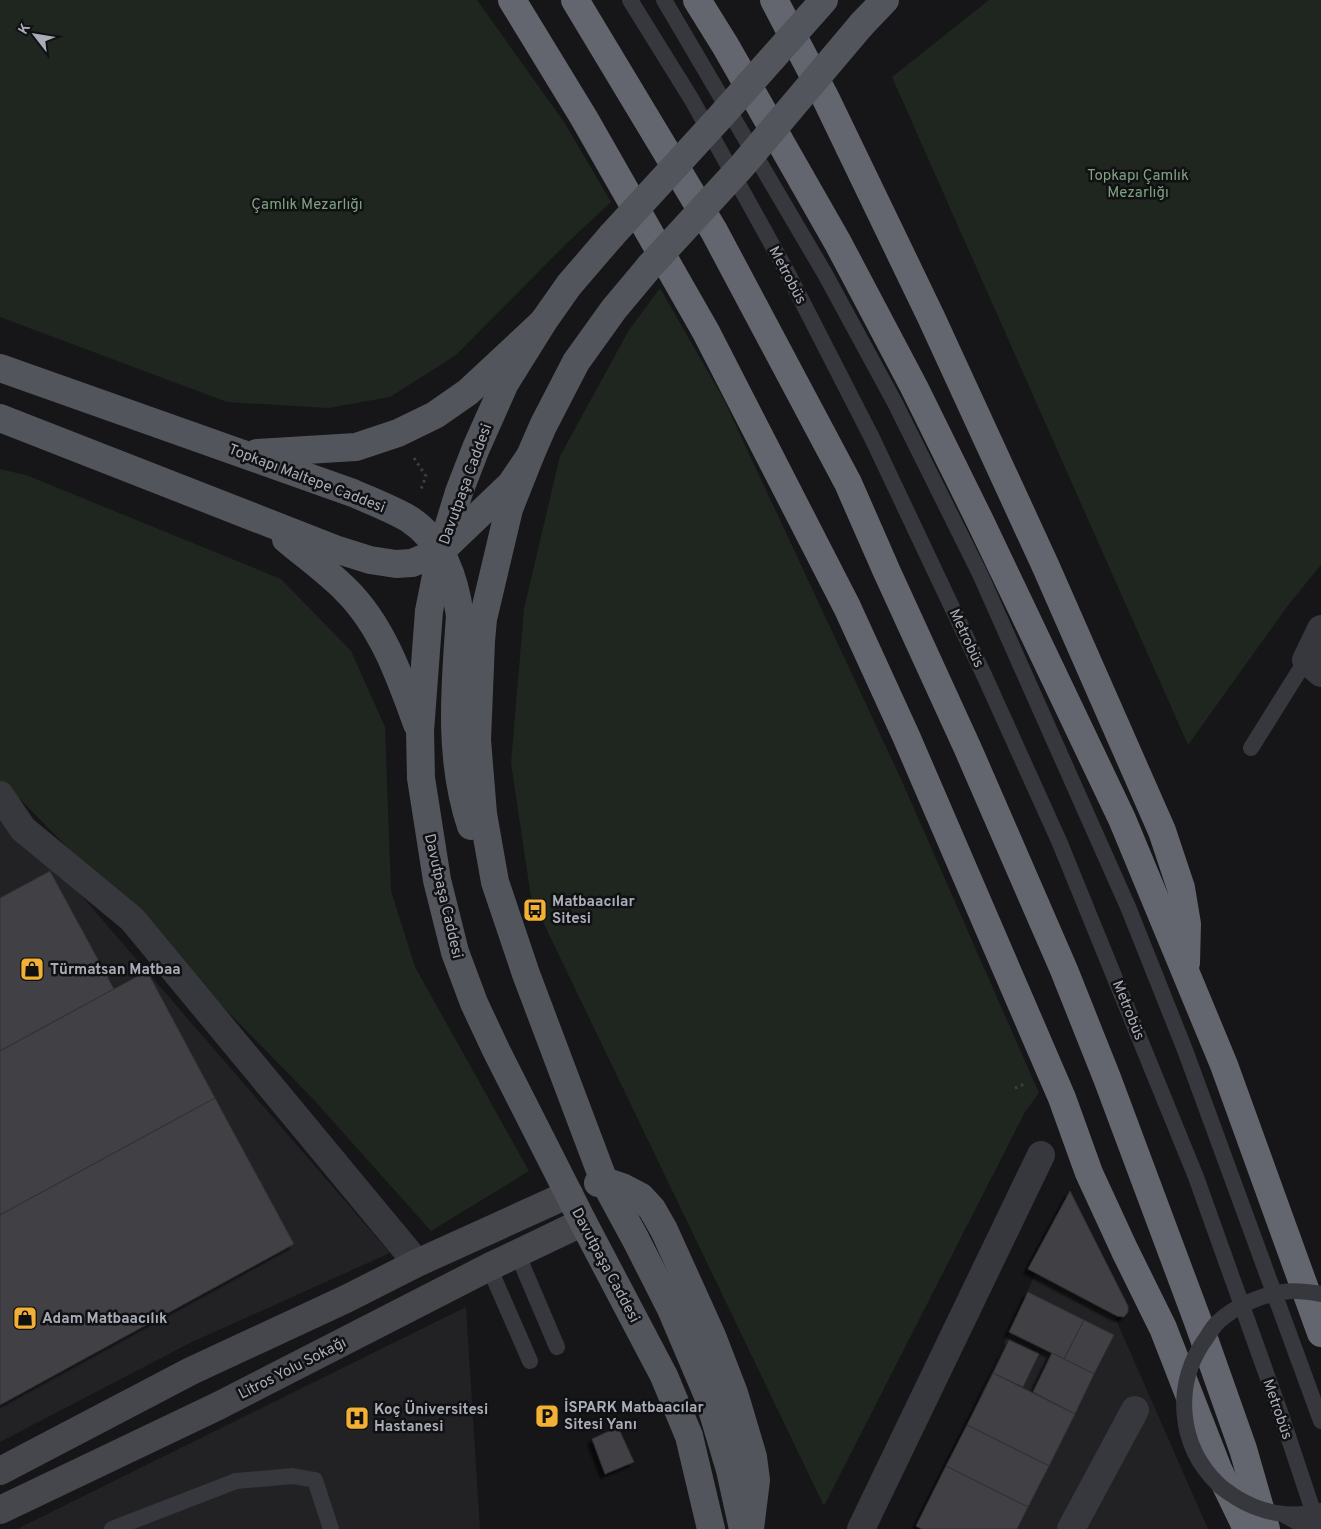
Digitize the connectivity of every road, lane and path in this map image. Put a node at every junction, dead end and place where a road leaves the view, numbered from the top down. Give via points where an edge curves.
1 (512, 0) edge
2 (575, 0) edge
3 (630, 0) edge
4 (664, 0) edge
5 (697, 0) edge
6 (774, 0) edge
7 (824, 0) edge
8 (885, 0) edge
9 (543, 322) junction
10 (0, 368) edge
11 (0, 418) edge
12 (245, 454) junction
13 (530, 456) junction
14 (264, 521) junction
15 (441, 551) junction
16 (1321, 629) edge
17 (1313, 666) edge
18 (420, 731) junction
19 (1251, 748) dead end
20 (0, 795) edge
21 (495, 882) junction
22 (1186, 972) junction
23 (1015, 1088) dead end
24 (1025, 1091) dead end
25 (1041, 1155) dead end
26 (604, 1181) junction
27 (569, 1194) junction
28 (618, 1207) junction
29 (583, 1222) junction
30 (517, 1253) junction
31 (416, 1263) junction
32 (489, 1267) junction
33 (1321, 1294) edge
34 (1321, 1333) edge
35 (558, 1347) dead end
36 (530, 1361) dead end
37 (1135, 1410) dead end
38 (1321, 1421) edge
39 (0, 1471) edge
40 (0, 1510) edge
41 (1321, 1511) edge
42 (1275, 1522) edge
43 (112, 1529) edge
44 (331, 1529) edge
45 (711, 1529) edge
46 (743, 1529) edge
47 (750, 1529) edge
48 (861, 1529) edge
49 (1071, 1529) edge
50 (1247, 1529) edge
51 (1310, 1529) edge
52 (1319, 1529) edge

1 - 50 highway via 584,118 706,332 847,608 906,736 1062,1098 1089,1173 1163,1328 1218,1469
2 - 42 highway via 714,231 848,483 1064,970 1198,1320 1243,1449
3 - 52 lane, Metrobüs via 692,100 795,288 872,438 1044,806 1196,1177
4 - 38 lane, Metrobüs via 825,274 980,574 1128,907 1185,1050
5 - 22 highway via 838,242 914,388 1122,819
6 - 22 highway via 932,317 1162,831 1181,888 1187,924
7 - 9 main road, bridge via 612,235 569,285
8 - 13 main road, bridge via 614,309 576,362
9 - 12 main road via 468,392 435,415 398,433 356,448
9 - 15 main road, Davutpaşa Caddesi via 505,383 459,492
10 - 12 main road, Topkapı Maltepe Caddesi
11 - 14 main road
12 - 15 main road, Topkapı Maltepe Caddesi via 353,493 409,519 428,533
13 - 15 main road via 511,484
13 - 21 main road via 509,509 480,641 476,740 483,814
14 - 15 main road via 370,560 412,563
14 - 18 main road via 346,589 366,613 382,640
15 - 18 main road, Davutpaşa Caddesi via 429,611
15 - 21 main road, Topkapı Maltepe Caddesi via 460,616 455,722 460,783 471,826
16 - 17 street
17 - 19 lane
18 - 27 main road, Davutpaşa Caddesi via 421,778 437,880 455,952 496,1050
20 - 31 street via 23,829 132,919
21 - 26 main road
22 - 34 highway via 1224,1065
23 - 24 path via 1022,1085
25 - 48 street
26 - 27 main road
26 - 28 main road
26 - 47 main road via 641,1197 652,1209 712,1336 734,1393 753,1457 756,1480
27 - 29 main road, Davutpaşa Caddesi
27 - 31 main road
28 - 29 main road
28 - 46 main road via 671,1309 708,1396
29 - 30 main road, Litros Yolu Sokağı
29 - 45 main road, Davutpaşa Caddesi via 664,1376 689,1436
30 - 32 main road, Litros Yolu Sokağı
30 - 35 lane
31 - 39 main road via 191,1371
32 - 36 lane
32 - 40 main road, Litros Yolu Sokağı via 218,1406
33 - 42 lane, bridge via 1284,1292 1248,1302 1218,1322 1196,1351 1184,1386 1184,1422 1196,1457 1219,1485
37 - 49 street
41 - 42 lane, bridge
42 - 51 lane
43 - 44 lane via 236,1480 293,1476 315,1480

